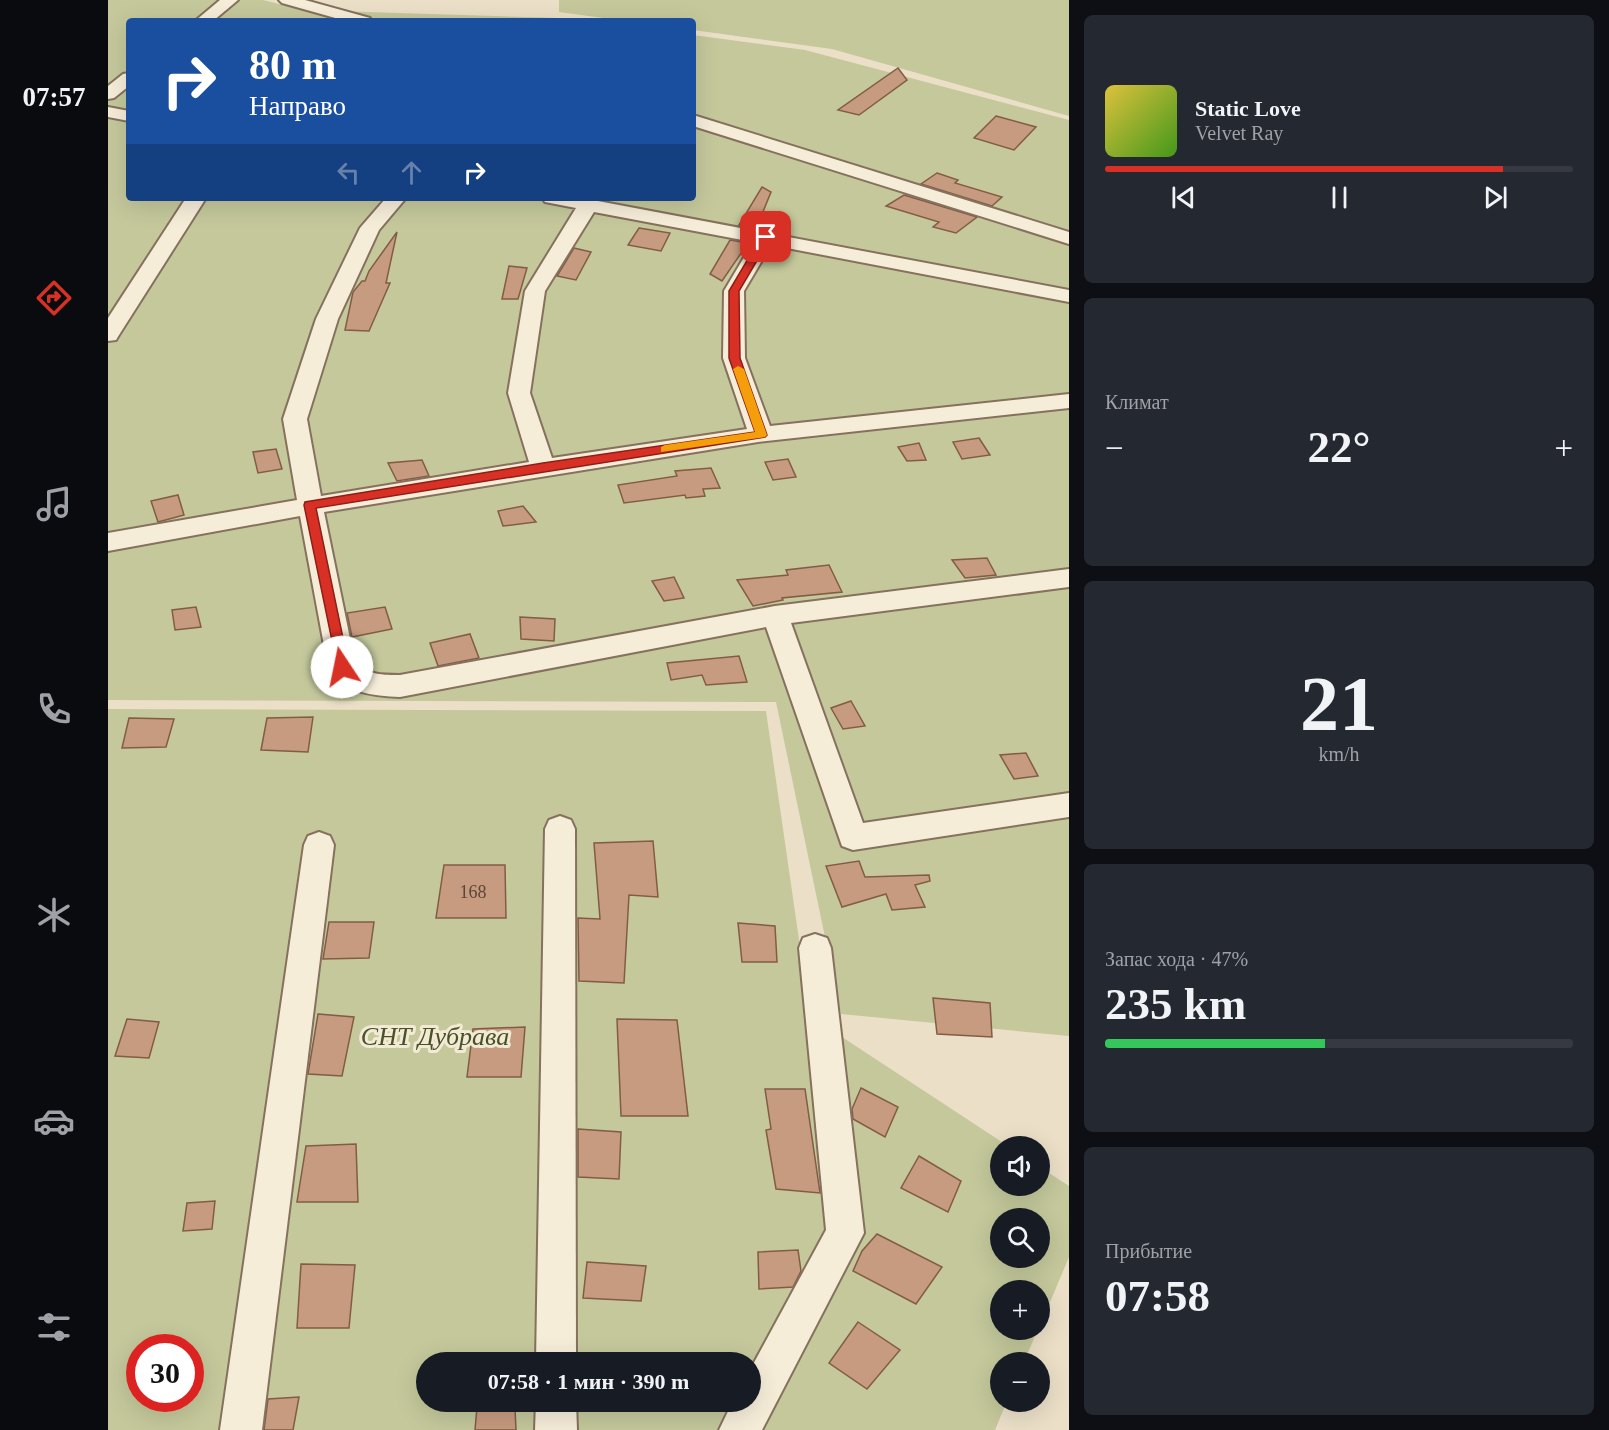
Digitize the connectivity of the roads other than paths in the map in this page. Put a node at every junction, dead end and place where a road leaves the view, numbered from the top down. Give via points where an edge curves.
1 (230, 0) edge
2 (287, 0) edge
3 (207, 18) edge
4 (353, 18) edge
5 (126, 80) edge
6 (108, 94) edge
7 (108, 112) edge
8 (126, 115) edge
9 (696, 121) edge
10 (194, 201) edge
11 (393, 201) edge
12 (567, 201) edge
13 (588, 205) junction
14 (766, 237) junction
15 (1069, 238) edge
16 (1069, 296) edge
17 (108, 334) edge
18 (1069, 401) edge
19 (761, 435) junction
20 (543, 467) junction
21 (310, 505) junction
22 (108, 542) edge
23 (1069, 578) edge
24 (775, 616) junction
25 (1069, 805) edge
26 (560, 829) dead end
27 (319, 845) dead end
28 (815, 948) dead end
29 (556, 1352) edge
30 (556, 1412) edge
31 (241, 1430) edge
32 (556, 1430) edge
33 (740, 1430) edge

1 - 3 street
2 - 4 street
5 - 6 street
7 - 8 street
9 - 15 street
10 - 17 street
11 - 21 street via 370,228 327,319 296,419
12 - 13 street
13 - 14 street
13 - 20 street via 535,291 519,393
14 - 16 street
14 - 19 street via 734,291 734,358
18 - 19 street
19 - 20 street
20 - 21 street
21 - 22 street
21 - 24 street via 342,667 362,682 400,686
23 - 24 street
24 - 25 street via 853,837
26 - 29 street
27 - 31 street
28 - 33 street via 845,1233
30 - 32 street

